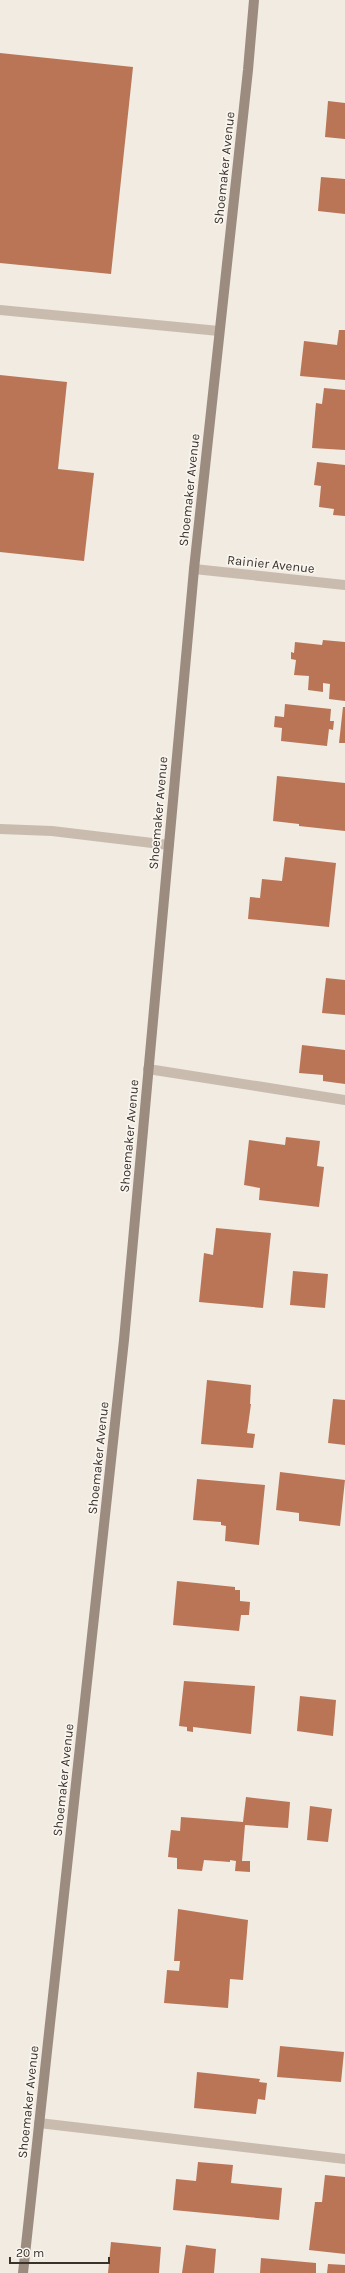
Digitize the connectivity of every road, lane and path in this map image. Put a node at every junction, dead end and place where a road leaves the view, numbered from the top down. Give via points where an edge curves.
1 (254, 0) edge
2 (0, 310) edge
3 (219, 331) junction
4 (194, 569) junction
5 (345, 585) edge
6 (0, 829) edge
7 (169, 845) junction
8 (148, 1069) junction
9 (345, 1100) edge
10 (39, 2123) junction
11 (345, 2159) edge
12 (22, 2273) edge

1 - 3 main road, Shoemaker Avenue
2 - 3 street
3 - 4 main road, Shoemaker Avenue
4 - 5 street, Rainier Avenue
4 - 7 main road, Shoemaker Avenue
6 - 7 street via 52,831
7 - 8 main road, Shoemaker Avenue
8 - 9 street
8 - 10 main road, Shoemaker Avenue via 124,1340
10 - 11 street
10 - 12 main road, Shoemaker Avenue

